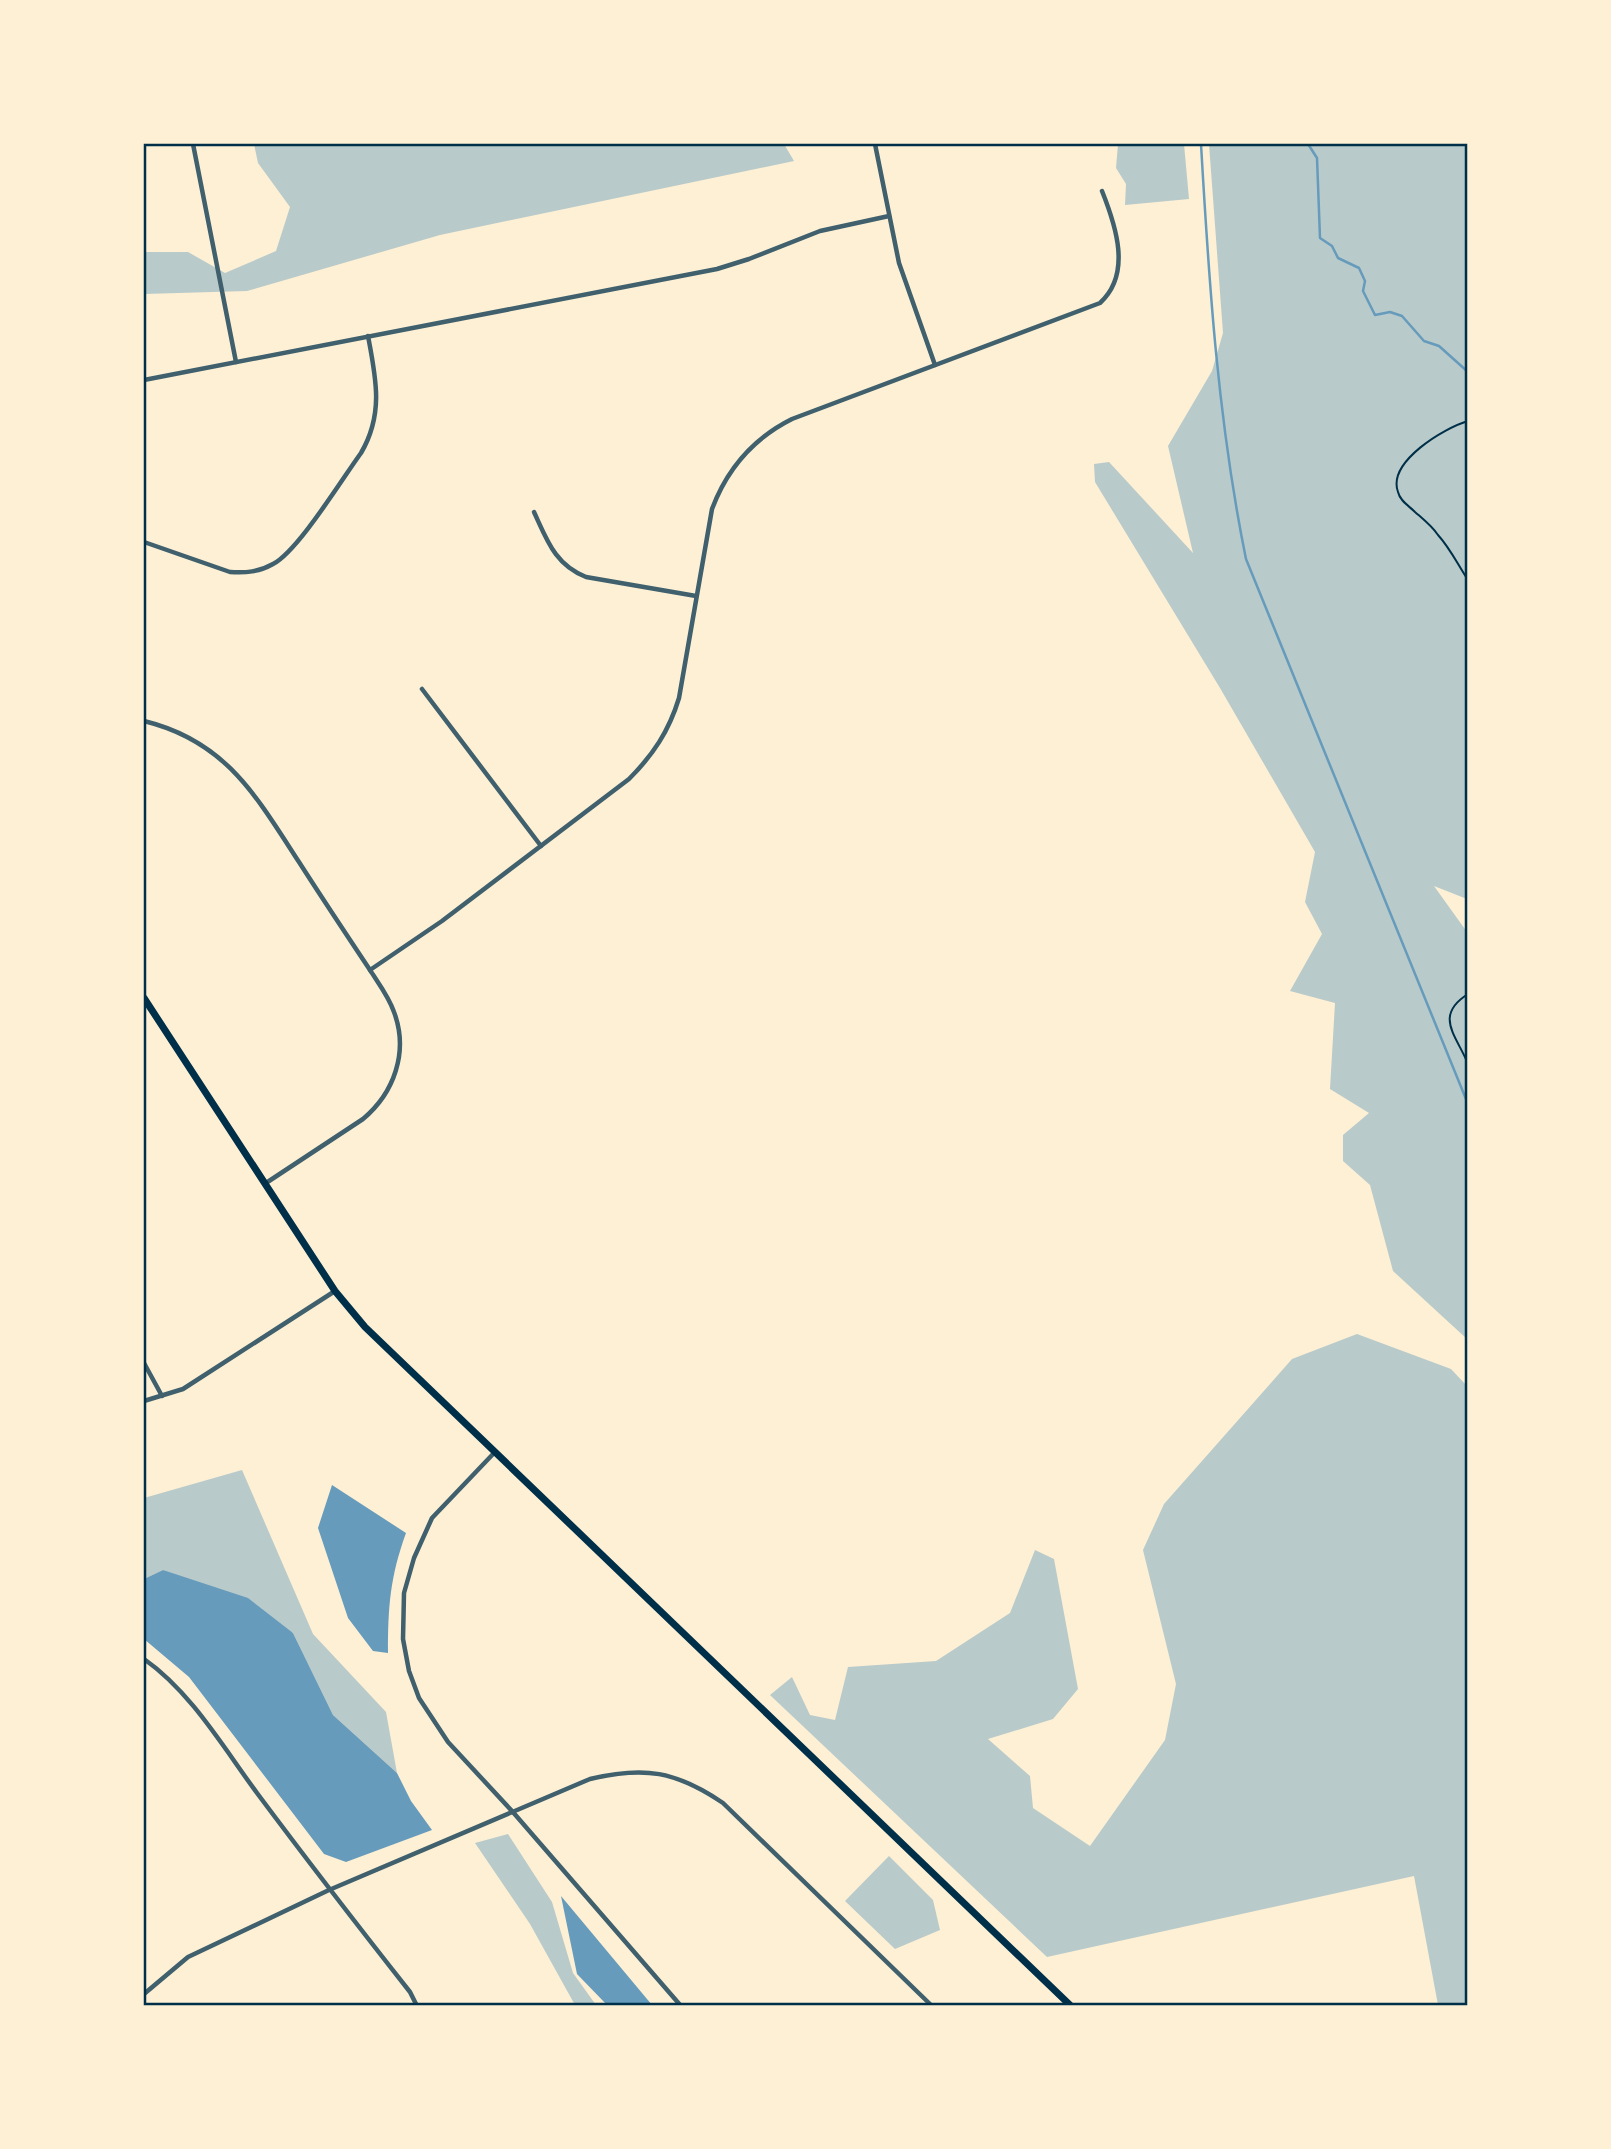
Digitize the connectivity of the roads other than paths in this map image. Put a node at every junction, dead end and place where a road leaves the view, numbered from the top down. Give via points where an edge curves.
1 (193, 144) edge
2 (875, 144) edge
3 (1102, 191) dead end
4 (888, 216) junction
5 (368, 336) junction
6 (236, 362) junction
7 (935, 365) junction
8 (144, 380) edge
9 (534, 512) dead end
10 (144, 542) edge
11 (696, 596) junction
12 (422, 689) dead end
13 (144, 721) edge
14 (541, 846) junction
15 (370, 970) junction
16 (144, 998) edge
17 (266, 1183) junction
18 (335, 1291) junction
19 (144, 1363) edge
20 (162, 1396) junction
21 (144, 1401) edge
22 (494, 1453) junction
23 (144, 1659) edge
24 (512, 1811) junction
25 (329, 1890) junction
26 (144, 1993) edge
27 (417, 2006) edge
28 (681, 2006) edge
29 (932, 2006) edge
30 (1071, 2006) edge

1 - 6 street
2 - 4 street
3 - 7 street via 1115,221 1119,270 1110,295 1091,308
4 - 5 street via 820,232 717,269
4 - 7 street
5 - 6 street
5 - 10 street via 378,396 371,435 286,554 264,569 230,572
6 - 8 street
7 - 11 street via 792,419 763,437 732,470 718,495
9 - 11 street via 556,558 575,572
11 - 14 street via 679,698 660,743 629,779
12 - 14 street
13 - 15 street via 187,736 242,779
14 - 15 street
15 - 17 street via 398,1022 399,1059 392,1081 382,1100 362,1119
16 - 17 main road
17 - 18 main road
18 - 20 street via 183,1390
18 - 22 main road via 371,1334
19 - 20 street
20 - 21 street
22 - 24 street via 432,1518 404,1593 403,1639 419,1698 448,1742
22 - 30 main road
23 - 25 street via 193,1708
24 - 25 street
24 - 28 street
24 - 29 street via 616,1773 640,1771 680,1778 723,1802
25 - 26 street via 188,1957
25 - 27 street

